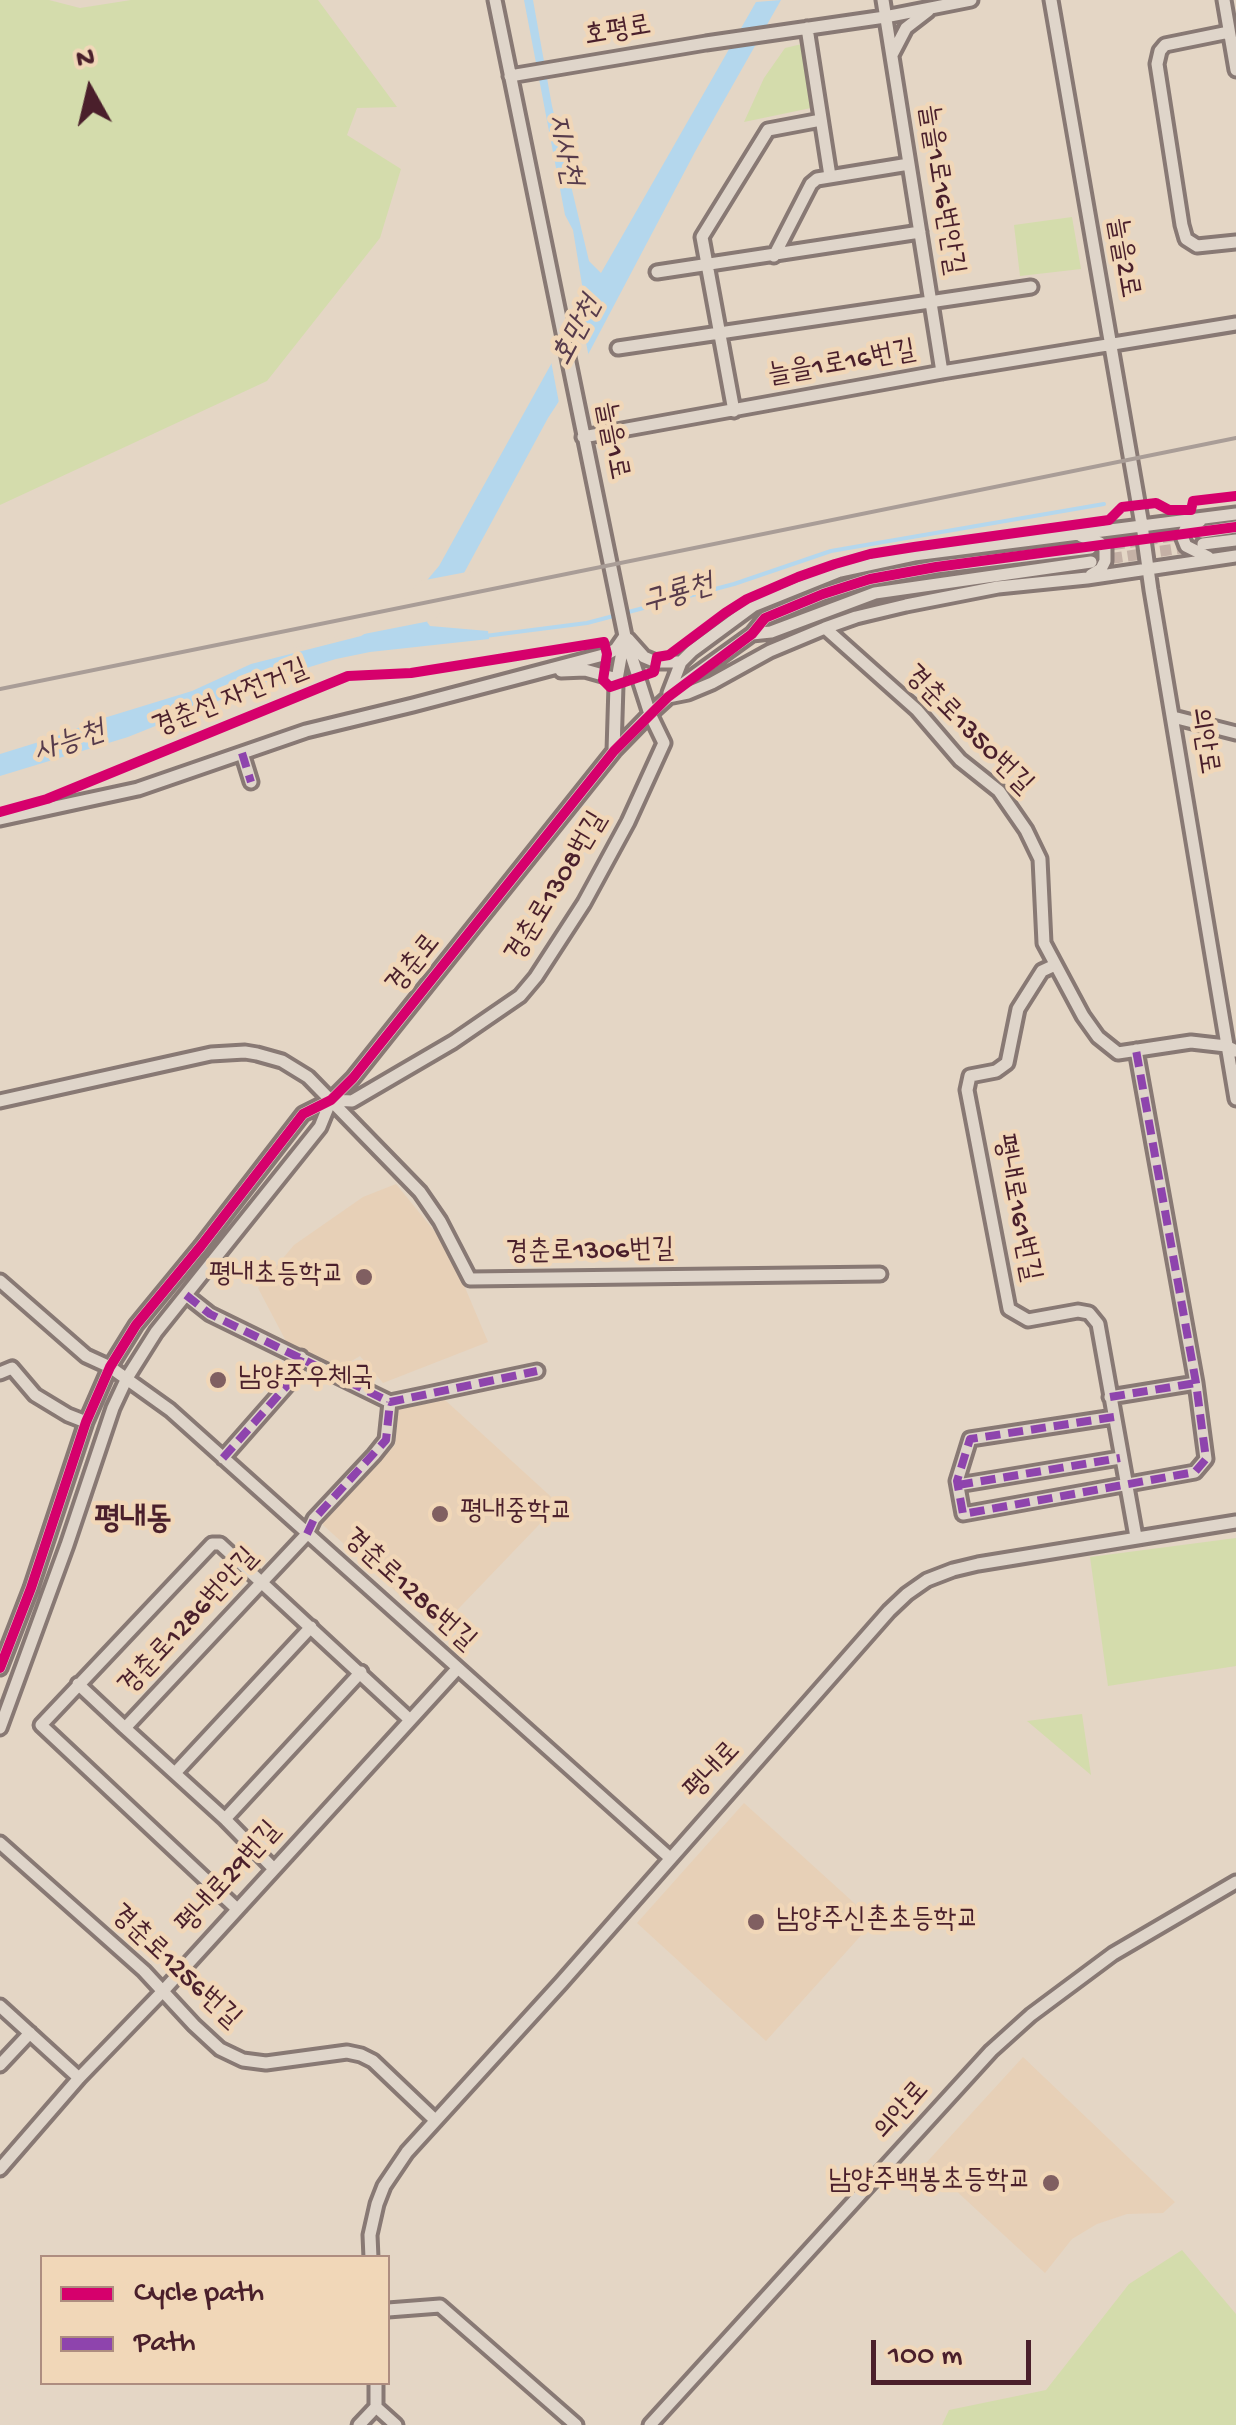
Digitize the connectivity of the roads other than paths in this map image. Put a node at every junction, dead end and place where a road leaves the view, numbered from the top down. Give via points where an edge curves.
1 (494, 0) edge
2 (883, 0) edge
3 (971, 0) edge
4 (1051, 0) edge
5 (1224, 0) edge
6 (932, 8) junction
7 (886, 16) junction
8 (807, 28) junction
9 (1230, 32) junction
10 (892, 57) junction
11 (1236, 70) edge
12 (510, 76) junction
13 (821, 120) junction
14 (909, 164) junction
15 (830, 176) junction
16 (920, 232) junction
17 (1236, 242) edge
18 (774, 256) junction
19 (707, 266) junction
20 (658, 272) dead end
21 (1031, 287) dead end
22 (931, 300) junction
23 (1236, 324) edge
24 (719, 332) junction
25 (1110, 346) junction
26 (618, 348) dead end
27 (942, 372) junction
28 (734, 410) junction
29 (584, 437) junction
30 (1236, 514) edge
31 (1211, 517) junction
32 (1142, 524) junction
33 (1236, 527) edge
34 (1067, 534) junction
35 (1236, 540) edge
36 (1090, 548) tunnel mouth
37 (1236, 556) edge
38 (1217, 559) junction
39 (1091, 562) tunnel mouth
40 (1148, 568) junction
41 (1087, 578) junction
42 (856, 617) junction
43 (825, 628) junction
44 (624, 630) junction
45 (752, 634) junction
46 (849, 651) junction
47 (681, 662) junction
48 (527, 675) junction
49 (617, 679) junction
50 (668, 697) junction
51 (650, 714) junction
52 (1173, 717) junction
53 (1236, 733) edge
54 (614, 752) junction
55 (242, 753) junction
56 (251, 782) dead end
57 (0, 819) edge
58 (1055, 965) junction
59 (1231, 1049) edge
60 (1136, 1050) junction
61 (0, 1100) edge
62 (331, 1100) junction
63 (1236, 1100) edge
64 (880, 1274) dead end
65 (0, 1281) edge
66 (186, 1296) junction
67 (301, 1357) junction
68 (110, 1366) junction
69 (537, 1371) dead end
70 (0, 1373) edge
71 (127, 1378) junction
72 (1196, 1383) junction
73 (1110, 1398) junction
74 (390, 1402) junction
75 (1114, 1417) junction
76 (86, 1422) junction
77 (223, 1458) junction
78 (1120, 1458) junction
79 (958, 1486) junction
80 (1126, 1486) junction
81 (1236, 1522) edge
82 (307, 1534) junction
83 (1136, 1537) junction
84 (262, 1582) junction
85 (311, 1626) junction
86 (0, 1668) edge
87 (457, 1668) junction
88 (361, 1672) junction
89 (78, 1684) junction
90 (410, 1719) junction
91 (0, 1728) edge
92 (126, 1728) junction
93 (175, 1773) junction
94 (225, 1820) junction
95 (0, 1842) edge
96 (670, 1858) junction
97 (273, 1868) junction
98 (1236, 1882) edge
99 (236, 1908) junction
100 (162, 1990) junction
101 (0, 2006) edge
102 (30, 2033) junction
103 (0, 2064) edge
104 (79, 2078) junction
105 (435, 2120) junction
106 (0, 2169) edge
107 (371, 2255) edge
108 (390, 2310) edge
109 (376, 2385) edge
110 (376, 2407) junction
111 (359, 2425) edge
112 (396, 2425) edge
113 (576, 2425) edge
114 (650, 2425) edge

1 - 12 street, 늘을1로
2 - 7 street, 늘을1로16번안길
3 - 6 street, 호평로
4 - 25 street, 늘을2로
5 - 9 street
6 - 7 street, 호평로
6 - 10 street via 906,28
7 - 8 street, 호평로
7 - 10 street, 늘을1로16번안길
8 - 12 street, 호평로
8 - 13 street
9 - 11 street
9 - 17 street via 1166,45 1157,64 1186,238 1196,246
10 - 14 street, 늘을1로16번안길
12 - 29 street, 늘을1로
13 - 15 street
13 - 19 street via 768,130 702,237
14 - 15 street
14 - 16 street, 늘을1로16번안길
15 - 18 street via 811,184
16 - 18 street
16 - 22 street, 늘을1로16번안길
18 - 19 street
19 - 20 street
19 - 24 street
21 - 22 street
22 - 24 street
22 - 27 street, 늘을1로16번안길
23 - 25 street, 늘을1로16번길
24 - 26 street
24 - 28 street
25 - 27 street, 늘을1로16번길
25 - 32 street, 늘을2로
27 - 28 street, 늘을1로16번길
28 - 29 street, 늘을1로16번길
29 - 44 street, 늘을1로
30 - 31 street
31 - 32 street
31 - 38 street via 1182,536 1192,551
32 - 34 street
32 - 40 street, 의안로
33 - 35 street via 1202,538
34 - 41 street via 1105,549 1102,569
34 - 47 street via 840,572 753,606
36 - 45 street, 경춘로 via 870,578 765,618
37 - 38 street
38 - 40 street
39 - 45 street, 경춘로 via 874,592
40 - 41 street
40 - 52 street, 의안로
41 - 42 street
42 - 43 street
42 - 46 street
43 - 46 street, 경춘로1350번길
43 - 50 street
44 - 47 street via 644,658
44 - 48 street via 607,654
44 - 49 street
44 - 51 street, 늘을1로
45 - 50 street, 경춘로
46 - 58 street, 경춘로1350번길 via 999,790 1026,830 1040,859 1044,943
47 - 50 street
48 - 49 street via 585,670
48 - 55 street
49 - 54 street
50 - 51 street, 경춘로
51 - 54 street, 경춘로
51 - 62 street, 경춘로1308번길 via 664,743 584,903 536,977 520,996 452,1042 352,1101
52 - 53 street
52 - 59 street, 의안로
54 - 62 street, 경춘로
55 - 56 street
55 - 57 street via 138,789
58 - 60 street, 경춘로1350번길 via 1098,1037 1118,1053
58 - 73 street, 평내로161번길 via 1042,971 1018,1009 1007,1062 970,1076 967,1090 1008,1309 1028,1320 1089,1313 1098,1324
59 - 60 street via 1190,1042
59 - 63 street, 의안로
60 - 72 street
61 - 62 street via 245,1052 282,1061
62 - 64 street, 경춘로1306번길 via 420,1192 470,1280
62 - 66 street, 경춘로 via 320,1127
62 - 68 street, 경춘로 via 303,1114
65 - 68 street, 경춘로1286번길 via 86,1356
66 - 67 street
66 - 71 street, 경춘로
67 - 74 street
67 - 77 street via 290,1382
68 - 71 street, 경춘로1286번길
68 - 76 street, 경춘로
69 - 74 street
70 - 76 street via 12,1368 35,1395
71 - 77 street, 경춘로1286번길
71 - 91 street, 경춘로
72 - 73 street
72 - 80 street via 1206,1458 1194,1472
73 - 75 street, 평내로161번길
74 - 82 street, 경춘로1286번안길 via 386,1440
75 - 78 street, 평내로161번길
75 - 79 street via 970,1439
76 - 86 street, 경춘로
77 - 82 street, 경춘로1286번길
78 - 79 street
78 - 80 street, 평내로161번길
79 - 80 street via 963,1514
80 - 83 street, 평내로161번길
81 - 83 street, 평내로
82 - 84 street, 경춘로1286번안길
82 - 87 street, 경춘로1286번길
83 - 96 street, 평내로 via 978,1564 927,1580 889,1611
84 - 85 street
84 - 89 street via 212,1544
84 - 92 street, 경춘로1286번안길
85 - 88 street
85 - 93 street
87 - 90 street, 평내로29번길
87 - 96 street, 경춘로1286번길
88 - 90 street
88 - 94 street
89 - 92 street
89 - 99 street via 40,1725
90 - 97 street, 평내로29번길
92 - 93 street, 경춘로1286번안길
93 - 94 street, 경춘로1286번안길
94 - 97 street, 경춘로1286번안길
95 - 100 street, 경춘로1256번길
96 - 105 street, 평내로
97 - 99 street, 평내로29번길
98 - 114 street, 의안로 via 1113,1954 991,2051
99 - 100 street, 평내로29번길
100 - 104 street, 평내로29번길
100 - 105 street, 경춘로1256번길 via 220,2049 243,2060 361,2055
101 - 102 street
102 - 103 street
102 - 104 street
104 - 106 street, 평내로29번길
105 - 107 street, 평내로 via 384,2186 372,2220
108 - 113 street via 440,2306
109 - 110 street
110 - 111 street
110 - 112 street

